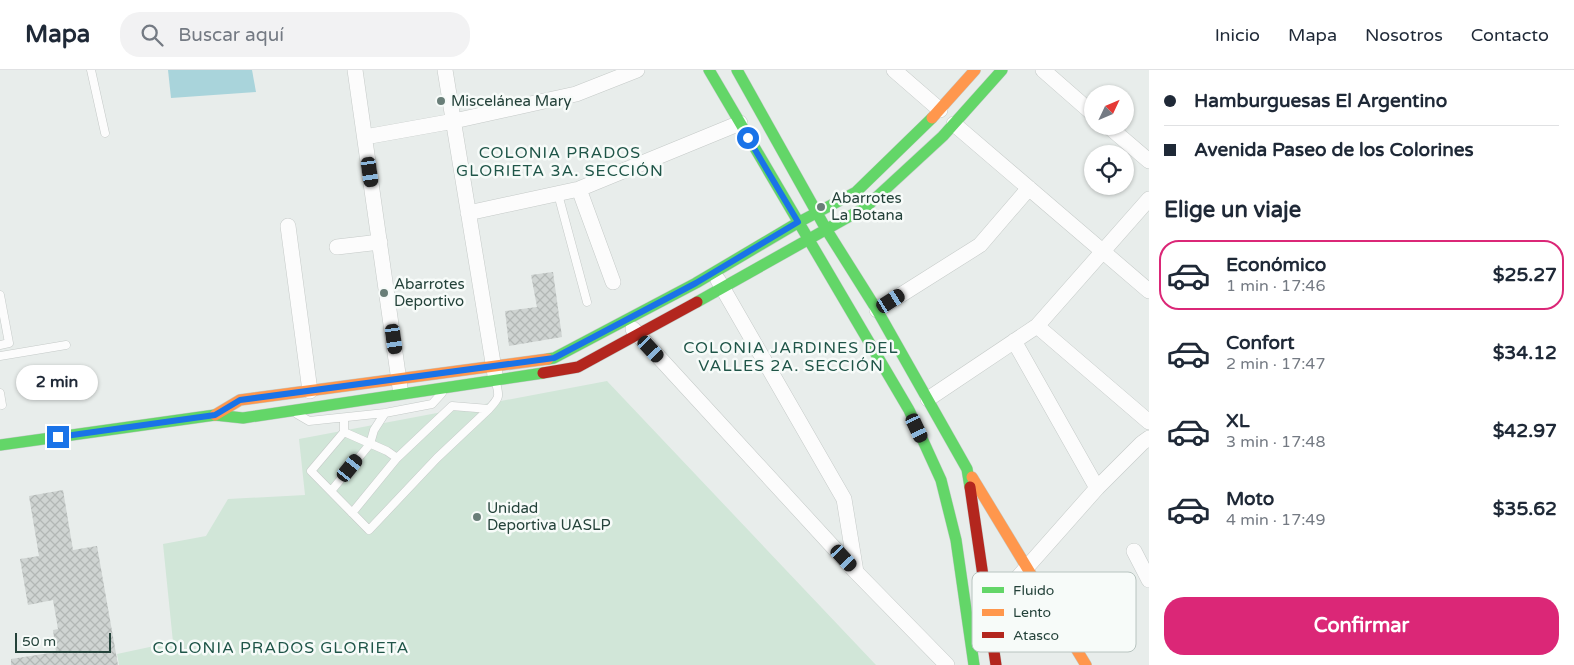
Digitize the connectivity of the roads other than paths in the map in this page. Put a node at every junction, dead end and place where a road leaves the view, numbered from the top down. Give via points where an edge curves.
1 (92, 70) edge
2 (355, 70) edge
3 (445, 70) edge
4 (637, 70) edge
5 (709, 70) edge
6 (737, 70) edge
7 (894, 70) edge
8 (975, 70) edge
9 (1002, 70) edge
10 (1042, 70) edge
11 (1084, 106) edge
12 (940, 110) junction
13 (454, 121) junction
14 (740, 123) junction
15 (954, 124) junction
16 (104, 133) dead end
17 (1119, 135) edge
18 (365, 138) junction
19 (1149, 161) edge
20 (1029, 188) junction
21 (579, 189) junction
22 (558, 194) junction
23 (1149, 199) edge
24 (468, 213) junction
25 (817, 213) junction
26 (798, 222) junction
27 (288, 226) dead end
28 (826, 229) junction
29 (809, 240) junction
30 (380, 242) junction
31 (337, 247) dead end
32 (1103, 251) junction
33 (714, 272) junction
34 (613, 282) dead end
35 (723, 288) junction
36 (1149, 291) edge
37 (0, 295) edge
38 (587, 302) dead end
39 (876, 310) junction
40 (625, 320) junction
41 (1036, 326) junction
42 (638, 335) junction
43 (1014, 342) junction
44 (0, 344) edge
45 (66, 345) dead end
46 (0, 356) edge
47 (494, 374) junction
48 (399, 378) junction
49 (446, 388) junction
50 (310, 391) junction
51 (0, 392) edge
52 (401, 394) junction
53 (264, 397) junction
54 (928, 399) junction
55 (240, 400) junction
56 (2, 405) dead end
57 (489, 409) junction
58 (288, 410) junction
59 (266, 413) junction
60 (385, 413) junction
61 (215, 415) junction
62 (243, 418) junction
63 (344, 418) junction
64 (1149, 422) edge
65 (344, 432) junction
66 (1149, 438) edge
67 (370, 444) junction
68 (0, 445) edge
69 (397, 458) junction
70 (967, 469) junction
71 (1097, 488) junction
72 (331, 491) junction
73 (352, 513) junction
74 (1134, 550) dead end
75 (1027, 567) junction
76 (856, 572) junction
77 (983, 572) edge
78 (1023, 572) edge
79 (1030, 572) edge
80 (1149, 580) edge
81 (972, 651) edge
82 (972, 652) edge
83 (994, 652) edge
84 (1078, 652) edge
85 (947, 665) edge
86 (974, 665) edge
87 (996, 665) edge
88 (1086, 665) edge

1 - 16 lane
2 - 18 street
3 - 13 street
4 - 13 street via 576,94
5 - 14 street
6 - 25 street
7 - 12 street
8 - 12 street
9 - 15 street
10 - 11 street
12 - 25 street via 856,192
13 - 18 street
13 - 24 street
14 - 21 street
14 - 26 street
15 - 20 street
15 - 28 street via 866,207
17 - 19 street
18 - 30 street
20 - 32 street
20 - 39 street via 980,245
21 - 22 street
21 - 34 street
22 - 24 street
22 - 38 lane
23 - 32 street
24 - 47 street
25 - 26 street
25 - 28 street
26 - 29 street
26 - 33 street
27 - 50 street
28 - 29 street
28 - 39 street
29 - 35 street
29 - 81 street via 909,410 941,480 956,540
30 - 31 street
30 - 48 street
32 - 36 street
32 - 41 street
33 - 35 street
33 - 40 street
35 - 42 street
35 - 76 street via 844,499
37 - 44 lane via 9,343
39 - 54 street
40 - 42 street
40 - 47 street via 554,358
41 - 43 street
41 - 64 street
42 - 47 street via 578,367
42 - 76 street
43 - 54 street
43 - 71 street
45 - 46 lane
47 - 48 street
47 - 49 street
47 - 57 lane via 499,394
48 - 50 street
48 - 52 street
49 - 52 street
49 - 60 lane via 432,404
50 - 53 street
51 - 56 lane
52 - 58 street
53 - 55 street
53 - 59 street
54 - 70 street
55 - 61 street
55 - 62 street
57 - 69 lane via 452,406
57 - 73 lane via 369,530
58 - 59 street
58 - 63 lane via 309,421
59 - 62 street
60 - 63 lane
60 - 67 lane
61 - 62 street
61 - 68 street
63 - 65 lane
65 - 67 lane
65 - 72 lane via 311,471
66 - 71 street
67 - 69 lane
67 - 72 lane
69 - 73 lane
70 - 75 street
70 - 77 street
71 - 75 street
72 - 73 lane
74 - 80 street
75 - 78 street
75 - 79 street
76 - 85 street
82 - 86 street
83 - 87 street
84 - 88 street

